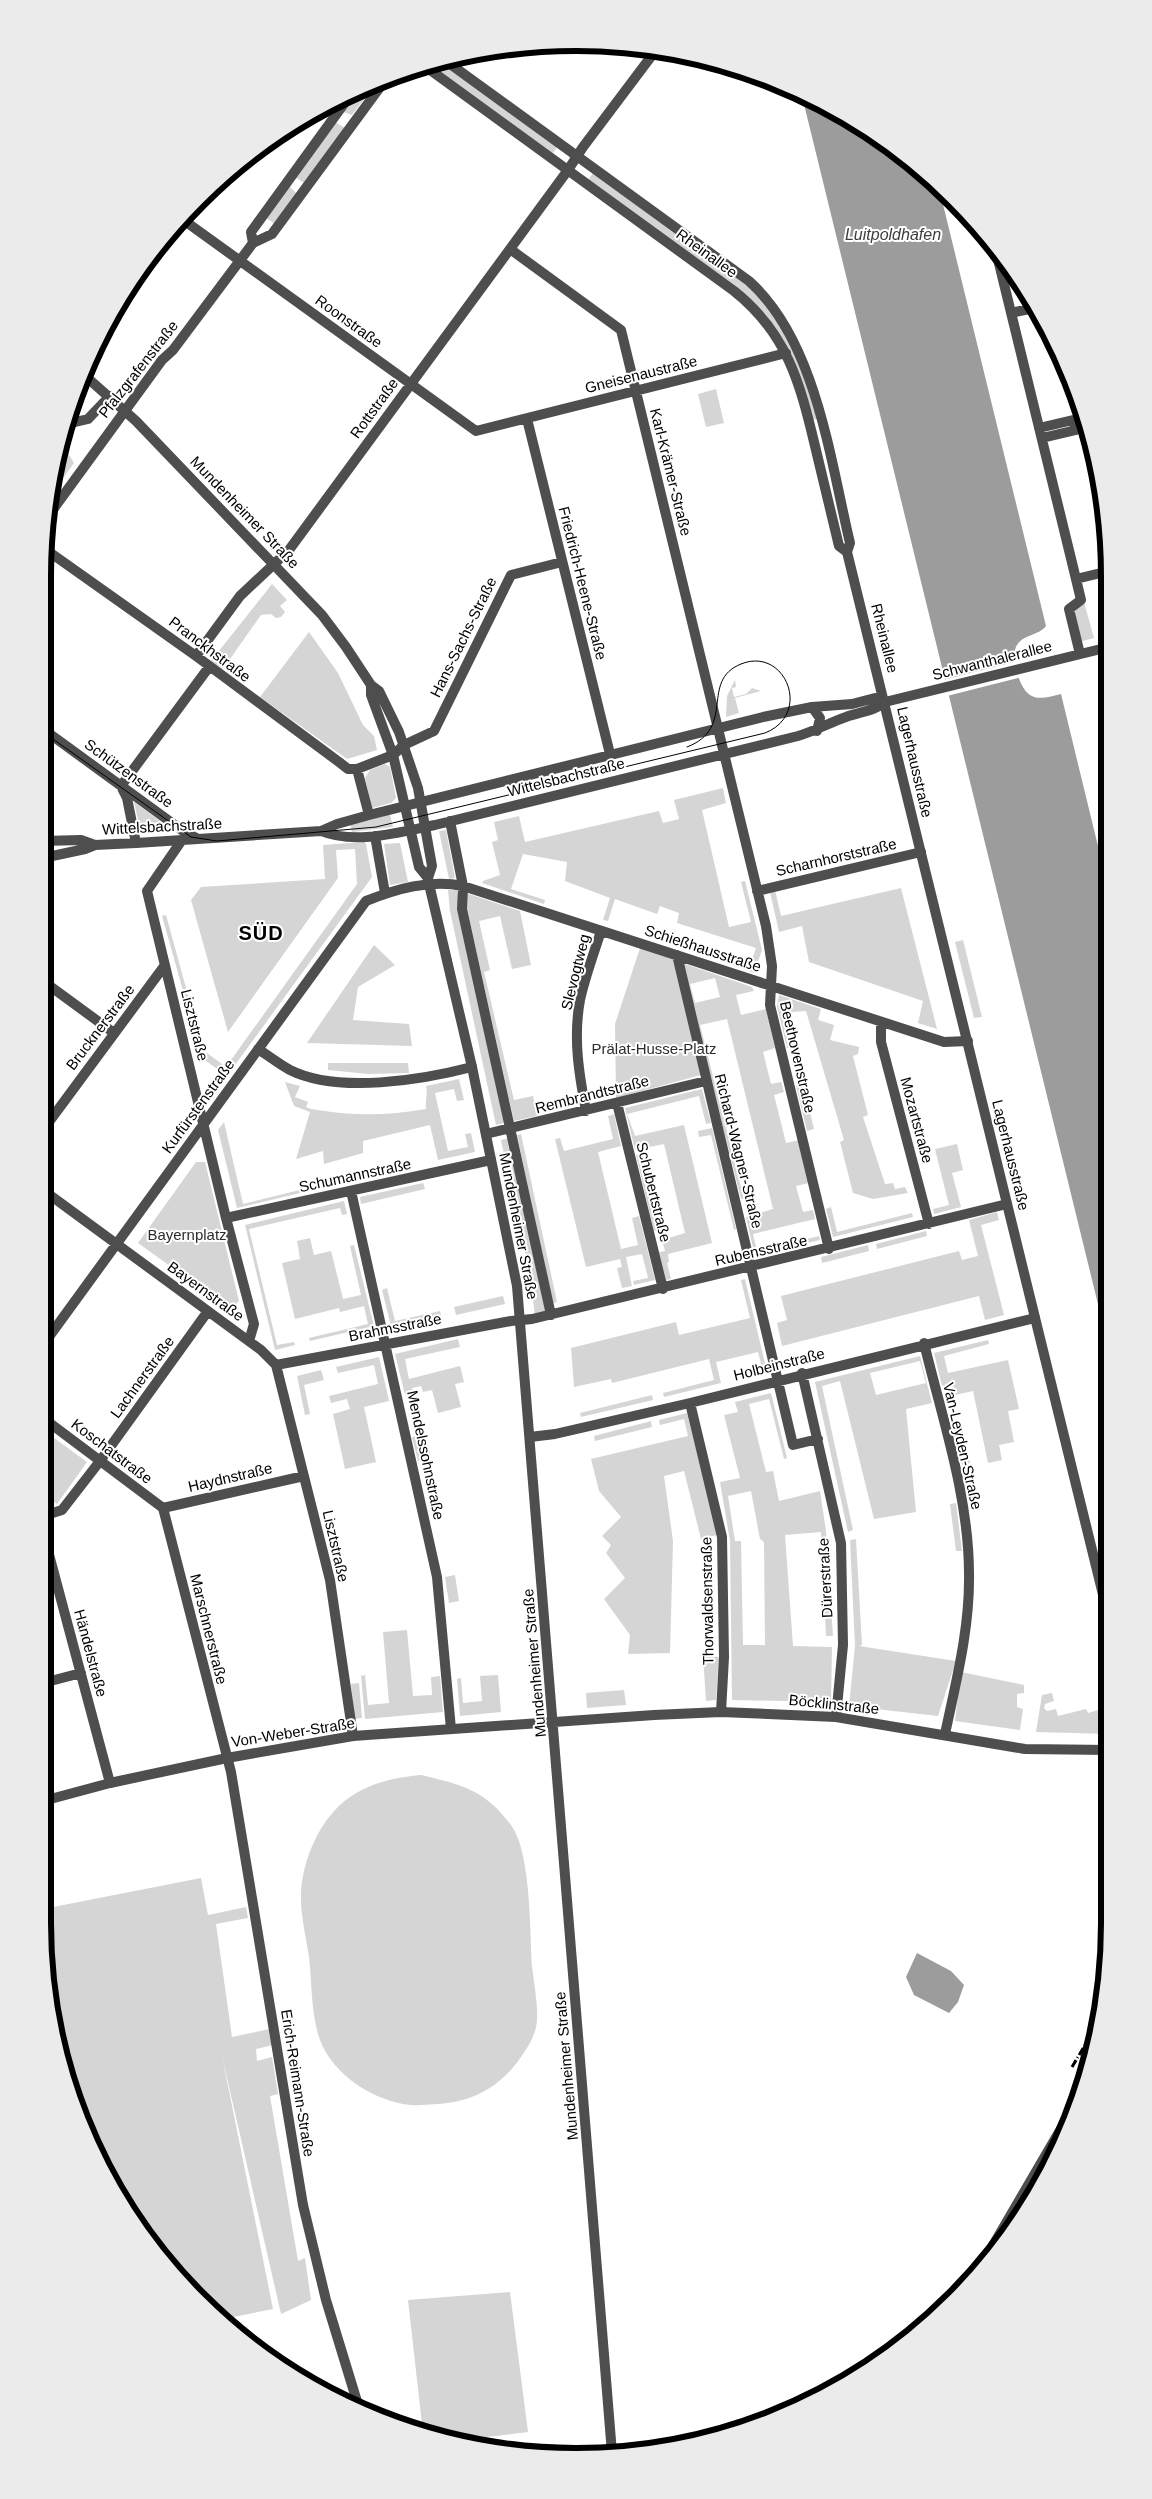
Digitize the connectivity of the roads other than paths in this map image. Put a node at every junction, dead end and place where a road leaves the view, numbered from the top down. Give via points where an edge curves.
1 (651, 57) edge
2 (454, 66) edge
3 (432, 71) edge
4 (378, 90) edge
5 (342, 106) edge
6 (578, 156) junction
7 (568, 170) junction
8 (188, 223) edge
9 (253, 243) junction
10 (510, 249) junction
11 (240, 261) junction
12 (1000, 268) edge
13 (1021, 300) edge
14 (1008, 301) junction
15 (1027, 309) edge
16 (1011, 313) junction
17 (786, 353) junction
18 (89, 380) edge
19 (411, 384) junction
20 (636, 390) junction
21 (110, 396) junction
22 (125, 410) junction
23 (527, 418) junction
24 (74, 422) edge
25 (503, 425) joint
26 (822, 427) junction
27 (811, 430) junction
28 (57, 503) edge
29 (847, 552) junction
30 (52, 554) edge
31 (562, 562) junction
32 (274, 564) junction
33 (1101, 573) edge
34 (1076, 579) junction
35 (1101, 649) edge
36 (1080, 654) junction
37 (196, 656) junction
38 (209, 666) junction
39 (371, 685) junction
40 (886, 702) junction
41 (812, 707) junction
42 (718, 728) junction
43 (817, 731) junction
44 (51, 735) edge
45 (408, 743) junction
46 (610, 754) junction
47 (724, 754) junction
48 (393, 755) junction
49 (357, 769) junction
50 (121, 786) junction
51 (421, 802) junction
52 (405, 806) junction
53 (369, 815) junction
54 (450, 821) junction
55 (426, 827) junction
56 (410, 830) junction
57 (321, 831) junction
58 (375, 836) junction
59 (182, 840) junction
60 (199, 840) junction
61 (51, 841) edge
62 (136, 843) junction
63 (95, 844) junction
64 (921, 852) junction
65 (51, 856) edge
66 (428, 881) junction
67 (463, 886) junction
68 (757, 891) junction
69 (385, 893) junction
70 (601, 930) junction
71 (677, 955) junction
72 (164, 965) junction
73 (771, 985) junction
74 (51, 988) edge
75 (881, 1022) junction
76 (114, 1033) junction
77 (968, 1041) junction
78 (258, 1049) junction
79 (472, 1067) junction
80 (706, 1081) junction
81 (617, 1103) junction
82 (586, 1111) junction
83 (51, 1118) edge
84 (204, 1123) junction
85 (510, 1130) junction
86 (486, 1134) junction
87 (491, 1160) junction
88 (351, 1191) junction
89 (51, 1196) edge
90 (1007, 1204) junction
91 (226, 1218) junction
92 (929, 1224) junction
93 (116, 1243) junction
94 (829, 1249) junction
95 (752, 1267) junction
96 (663, 1289) junction
97 (208, 1311) junction
98 (551, 1314) junction
99 (1035, 1318) junction
100 (520, 1320) junction
101 (51, 1333) edge
102 (249, 1341) junction
103 (386, 1344) junction
104 (924, 1344) junction
105 (276, 1365) junction
106 (802, 1373) junction
107 (777, 1380) junction
108 (690, 1403) junction
109 (51, 1425) edge
110 (530, 1436) junction
111 (818, 1439) junction
112 (100, 1461) junction
113 (304, 1476) junction
114 (163, 1508) junction
115 (51, 1513) edge
116 (51, 1565) edge
117 (1101, 1586) edge
118 (81, 1673) junction
119 (51, 1681) edge
120 (721, 1712) junction
121 (836, 1717) junction
122 (553, 1722) junction
123 (451, 1729) junction
124 (945, 1734) junction
125 (353, 1736) junction
126 (1101, 1750) edge
127 (227, 1758) junction
128 (110, 1783) junction
129 (51, 1799) edge
130 (1052, 2145) edge
131 (1006, 2223) edge
132 (358, 2400) edge
133 (612, 2447) edge

1 - 6 street, Rottstraße
2 - 6 street, Rheinallee
3 - 7 street, Rheinallee
4 - 9 street, Pfalzgrafenstraße via 272,234
5 - 9 street, Pfalzgrafenstraße via 251,232
6 - 7 street, Rottstraße
6 - 26 street, Rheinallee via 735,270 765,297 798,350
7 - 10 street, Rottstraße
7 - 17 street, Rheinallee via 742,298 767,323
8 - 11 street, Roonstraße
9 - 11 street, Pfalzgrafenstraße
10 - 19 street, Rottstraße
10 - 20 street, Karl-Krämer-Straße via 621,330
11 - 19 street, Roonstraße
11 - 22 street, Pfalzgrafenstraße
12 - 14 street
13 - 14 street
14 - 16 street
15 - 16 street
16 - 34 street
17 - 20 street, Gneisenaustraße
17 - 27 street, Rheinallee via 799,384
18 - 21 street, Mundenheimer Straße
19 - 25 street, Roonstraße via 476,431
19 - 32 street, Rottstraße via 289,550
20 - 23 street, Gneisenaustraße
20 - 42 street, Karl-Krämer-Straße
21 - 22 street, Mundenheimer Straße
21 - 24 street via 88,419
22 - 28 street, Pfalzgrafenstraße
22 - 32 street, Mundenheimer Straße
23 - 25 street, Gneisenaustraße
23 - 31 street, Friedrich-Heene-Straße
26 - 27 street
26 - 29 street, Rheinallee via 850,543
27 - 29 street, Rheinallee via 839,546
29 - 40 street, Rheinallee
30 - 37 street, Pranckhstraße
31 - 45 street, Hans-Sachs-Straße via 511,575 434,731
31 - 46 street, Friedrich-Heene-Straße
32 - 37 street, Rottstraße via 240,596
32 - 39 street, Mundenheimer Straße via 322,616
33 - 34 street
34 - 36 street via 1081,600 1069,609
35 - 36 street, Schwanthalerallee
36 - 40 street, Schwanthalerallee
37 - 38 street, Pranckhstraße
38 - 49 street, Pranckhstraße via 348,769
38 - 50 street
39 - 45 street, Mundenheimer Straße via 379,691
39 - 48 street, Mundenheimer Straße via 371,695
40 - 41 street, Wittelsbachstraße via 875,698 852,704
40 - 43 street, Wittelsbachstraße via 879,708 845,717
40 - 64 street, Lagerhausstraße
41 - 42 street, Wittelsbachstraße
41 - 43 street via 820,718
42 - 46 street, Wittelsbachstraße
42 - 47 street, Karl-Krämer-Straße
43 - 47 street, Wittelsbachstraße
44 - 50 street, Schützenstraße
45 - 48 street, Hans-Sachs-Straße
45 - 51 street, Mundenheimer Straße
46 - 51 street, Wittelsbachstraße
47 - 54 street, Wittelsbachstraße
47 - 68 street, Beethovenstraße
48 - 49 street
48 - 52 street, Mundenheimer Straße
49 - 53 street
50 - 60 street, Schützenstraße
50 - 62 street
51 - 52 street, Wittelsbachstraße
51 - 55 street, Mundenheimer Straße
52 - 53 street, Wittelsbachstraße
52 - 56 street, Mundenheimer Straße
53 - 57 street, Wittelsbachstraße
54 - 55 street, Wittelsbachstraße
54 - 67 street, Mundenheimer Straße
55 - 56 street, Wittelsbachstraße
55 - 66 street, Mundenheimer Straße via 432,866
56 - 58 street, Wittelsbachstraße
56 - 66 street, Mundenheimer Straße via 419,867
57 - 58 street, Wittelsbachstraße via 341,836
57 - 60 street, Wittelsbachstraße
58 - 69 street
59 - 60 street, Wittelsbachstraße
59 - 62 street, Wittelsbachstraße
59 - 72 street, Lisztstraße via 147,891
61 - 63 street, Wittelsbachstraße via 81,840
62 - 63 street, Wittelsbachstraße
63 - 65 street, Wittelsbachstraße
64 - 68 street, Scharnhorststraße
64 - 77 street, Lagerhausstraße
66 - 67 street, Schießhausstraße
66 - 69 street, Schießhausstraße
66 - 79 street, Mundenheimer Straße
67 - 70 street, Schießhausstraße
67 - 85 street, Mundenheimer Straße via 462,909
68 - 73 street, Beethovenstraße via 771,949
69 - 78 street, Kurfürstenstraße via 366,901
70 - 71 street, Schießhausstraße
70 - 82 street, Slevogtweg via 580,1000 577,1026 577,1066
71 - 73 street, Schießhausstraße
71 - 80 street, Richard-Wagner-Straße
72 - 76 street, Brucknerstraße
72 - 84 street, Lisztstraße
73 - 75 street, Schießhausstraße
73 - 94 street, Beethovenstraße via 770,1005
74 - 76 street
75 - 77 street, Schießhausstraße via 944,1042
75 - 92 street, Mozartstraße via 881,1042
76 - 83 street, Brucknerstraße
77 - 90 street, Lagerhausstraße
78 - 79 street via 290,1070 354,1082 416,1079
78 - 84 street, Kurfürstenstraße
79 - 86 street, Mundenheimer Straße
80 - 81 street, Rembrandtstraße
80 - 95 street, Richard-Wagner-Straße
81 - 82 street, Rembrandtstraße
81 - 96 street, Schubertstraße
82 - 85 street, Rembrandtstraße
84 - 91 street, Lisztstraße
84 - 93 street, Kurfürstenstraße
85 - 86 street, Rembrandtstraße
85 - 98 street, Mundenheimer Straße
86 - 87 street, Mundenheimer Straße
87 - 88 street, Schumannstraße
87 - 100 street, Mundenheimer Straße via 517,1286
88 - 91 street, Schumannstraße
88 - 103 street, Mendelssohnstraße
89 - 93 street, Bayernstraße
90 - 92 street, Rubensstraße
90 - 99 street, Lagerhausstraße
91 - 102 street, Lisztstraße via 254,1324
92 - 94 street, Rubensstraße
93 - 97 street, Bayernstraße
93 - 101 street, Kurfürstenstraße
94 - 95 street, Rubensstraße
95 - 96 street, Rubensstraße
95 - 107 street
96 - 98 street, Rubensstraße
97 - 102 street, Bayernstraße
97 - 112 street, Lachnerstraße
98 - 100 street, Rubensstraße
99 - 104 street, Holbeinstraße
99 - 117 street, Lagerhausstraße
100 - 103 street, Brahmsstraße
100 - 110 street, Mundenheimer Straße
102 - 105 street, Bayernstraße
103 - 105 street, Brahmsstraße
103 - 123 street, Mendelssohnstraße via 436,1577
104 - 106 street, Holbeinstraße
104 - 124 street, Van-Leyden-Straße via 963,1503 969,1573 967,1620
105 - 113 street, Lisztstraße
106 - 107 street, Holbeinstraße
106 - 111 street, Dürerstraße
107 - 108 street, Holbeinstraße
107 - 111 street via 793,1445
108 - 110 street, Holbeinstraße via 555,1434
108 - 120 street, Thorwaldsenstraße via 722,1536 724,1657
109 - 112 street, Koschatstraße
110 - 122 street, Mundenheimer Straße
111 - 121 street, Dürerstraße via 840,1543 843,1646
112 - 114 street, Koschatstraße
112 - 115 street, Lachnerstraße via 62,1510
113 - 114 street, Haydnstraße
113 - 125 street, Lisztstraße via 330,1580
114 - 127 street, Marschnerstraße
116 - 118 street, Händelstraße
118 - 119 street
118 - 128 street, Händelstraße
120 - 121 street, Böcklinstraße
120 - 122 street, Böcklinstraße
121 - 124 street, Böcklinstraße
122 - 123 street, Von-Weber-Straße
122 - 133 street, Mundenheimer Straße
123 - 125 street, Von-Weber-Straße
124 - 126 street, Böcklinstraße via 1025,1749
125 - 127 street, Von-Weber-Straße
127 - 128 street, Von-Weber-Straße
127 - 132 street, Erich-Reimann-Straße via 303,2204 326,2300
128 - 129 street, Von-Weber-Straße
130 - 131 street

